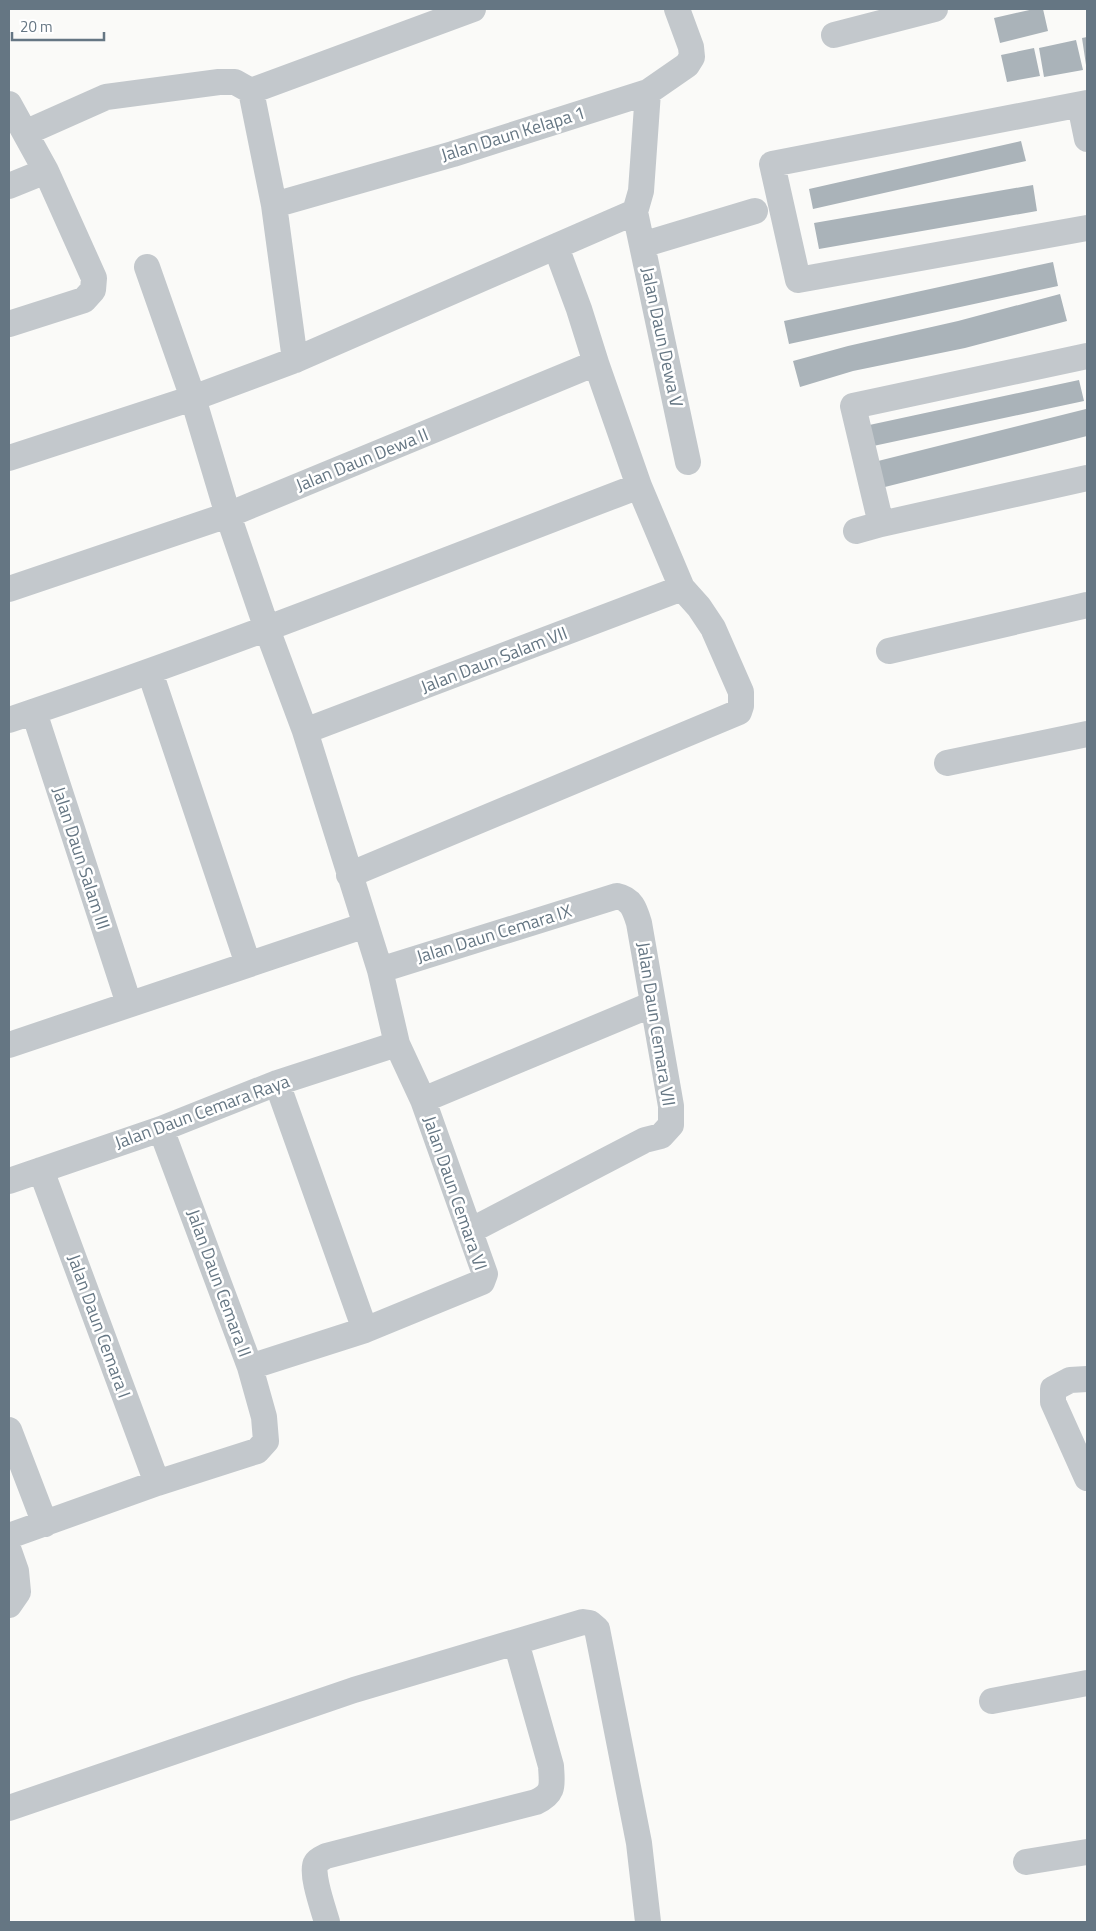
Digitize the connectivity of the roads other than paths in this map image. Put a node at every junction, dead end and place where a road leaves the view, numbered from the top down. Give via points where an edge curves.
1 (473, 9) edge
2 (677, 9) edge
3 (935, 9) edge
4 (834, 35) dead end
5 (250, 91) junction
6 (648, 92) junction
7 (9, 104) edge
8 (1083, 104) edge
9 (25, 133) junction
10 (1087, 138) edge
11 (46, 171) junction
12 (9, 186) edge
13 (274, 205) junction
14 (755, 211) dead end
15 (635, 212) junction
16 (1087, 228) edge
17 (642, 245) junction
18 (556, 247) junction
19 (147, 267) dead end
20 (9, 324) edge
21 (1087, 356) edge
22 (296, 360) junction
23 (596, 363) junction
24 (192, 398) junction
25 (9, 458) edge
26 (688, 462) dead end
27 (1087, 478) edge
28 (640, 486) junction
29 (228, 515) junction
30 (881, 524) junction
31 (856, 531) dead end
32 (682, 588) junction
33 (9, 589) edge
34 (1087, 605) edge
35 (267, 629) junction
36 (889, 651) dead end
37 (150, 672) junction
38 (34, 712) junction
39 (9, 720) edge
40 (305, 731) junction
41 (1087, 734) edge
42 (946, 763) dead end
43 (349, 875) junction
44 (608, 899) joint
45 (366, 925) junction
46 (248, 964) junction
47 (380, 970) junction
48 (129, 1004) junction
49 (653, 1004) junction
50 (10, 1042) edge
51 (396, 1044) junction
52 (277, 1083) junction
53 (423, 1100) junction
54 (161, 1129) junction
55 (41, 1170) junction
56 (9, 1181) edge
57 (470, 1231) junction
58 (365, 1330) junction
59 (250, 1368) junction
60 (1087, 1379) edge
61 (9, 1430) edge
62 (1087, 1478) edge
63 (157, 1483) junction
64 (22, 1535) edge
65 (9, 1605) edge
66 (516, 1642) junction
67 (1087, 1683) edge
68 (992, 1701) dead end
69 (9, 1808) edge
70 (1087, 1852) edge
71 (1026, 1862) dead end
72 (327, 1922) edge
73 (648, 1922) edge

1 - 5 street
2 - 6 street, Jalan Daun Kelapa 1 via 692,58
3 - 4 street
5 - 9 street via 235,82 219,82 106,97
5 - 13 street
6 - 13 street, Jalan Daun Kelapa 1 via 453,154
6 - 15 street via 642,191
7 - 9 street
8 - 10 street
8 - 16 street via 772,164 798,280
9 - 11 street
11 - 12 street
11 - 20 street via 94,278 93,290 84,300
13 - 22 street
14 - 17 street
15 - 17 street, Jalan Daun Dewa V
15 - 18 street
17 - 26 street, Jalan Daun Dewa V
18 - 22 street
18 - 23 street
19 - 24 street, Jalan Daun Cemara VI
21 - 30 street via 853,406
22 - 24 street
23 - 28 street
23 - 29 street, Jalan Daun Dewa II
24 - 25 street
24 - 29 street, Jalan Daun Cemara VI
27 - 30 street
28 - 32 street
28 - 35 street
29 - 33 street, Jalan Daun Dewa II
29 - 35 street, Jalan Daun Cemara VI
30 - 31 street
32 - 40 street, Jalan Daun Salam VII
32 - 43 street via 713,628 741,692 739,712
34 - 36 street
35 - 37 street
35 - 40 street, Jalan Daun Cemara VI
37 - 38 street
37 - 46 street
38 - 39 street
38 - 48 street, Jalan Daun Salam III
40 - 43 street, Jalan Daun Cemara VI
41 - 42 street
43 - 45 street, Jalan Daun Cemara VI
44 - 47 street, Jalan Daun Cemara IX
44 - 49 street, Jalan Daun Cemara VII via 625,897 635,910
45 - 46 street
45 - 47 street, Jalan Daun Cemara VI
46 - 48 street
47 - 51 street, Jalan Daun Cemara VI
48 - 50 street
49 - 53 street
49 - 57 street, Jalan Daun Cemara VII via 672,1106 671,1126 661,1136 645,1140
51 - 52 street, Jalan Daun Cemara Raya
51 - 53 street, Jalan Daun Cemara VI
52 - 54 street, Jalan Daun Cemara Raya
52 - 58 street
53 - 57 street, Jalan Daun Cemara VI
54 - 55 street, Jalan Daun Cemara Raya
54 - 59 street, Jalan Daun Cemara II
55 - 56 street, Jalan Daun Cemara Raya
55 - 63 street, Jalan Daun Cemara I
57 - 58 street, Jalan Daun Cemara VI via 485,1274 482,1282
58 - 59 street, Jalan Daun Cemara VI
59 - 63 street, Jalan Daun Cemara II via 264,1417 266,1440 256,1451
60 - 62 street via 1070,1380 1053,1389 1053,1402
61 - 64 street
63 - 64 street
64 - 65 street via 16,1571 18,1592
66 - 69 street via 354,1690
66 - 72 street via 552,1766 552,1788 546,1798 317,1861 314,1865 316,1883
66 - 73 street via 583,1622 597,1629 639,1843
67 - 68 street
70 - 71 street

